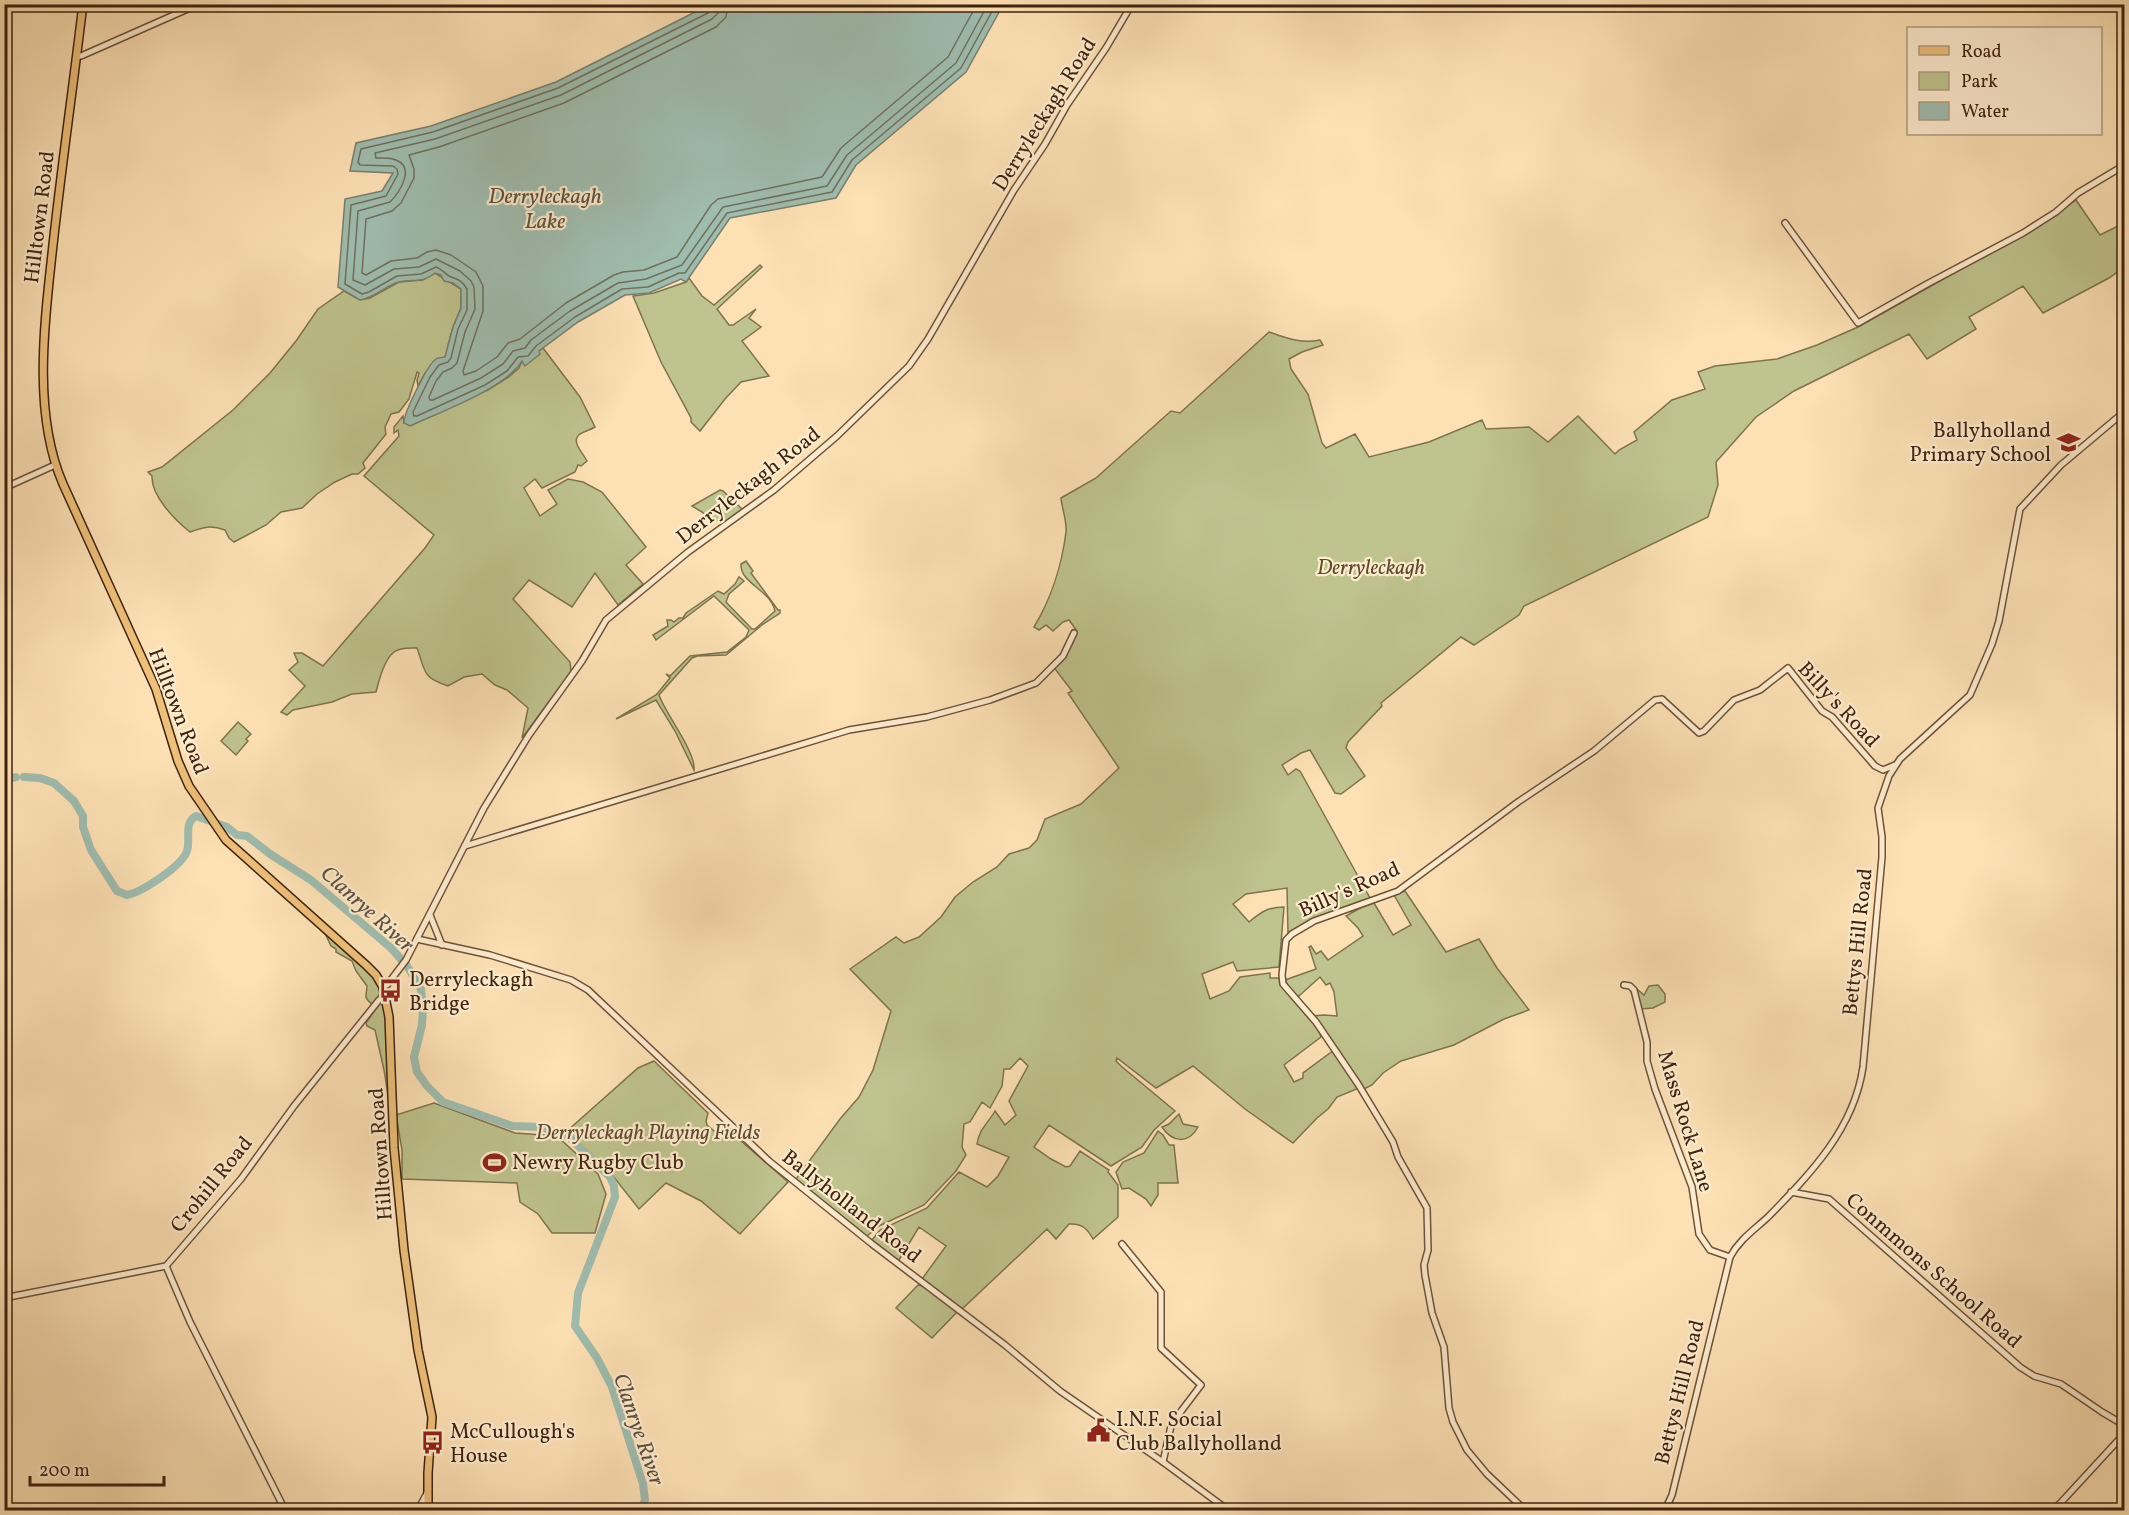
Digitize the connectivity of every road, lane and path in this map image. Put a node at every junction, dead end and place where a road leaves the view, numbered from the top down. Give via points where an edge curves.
1 (83, 4) edge
2 (199, 4) edge
3 (1132, 4) edge
4 (76, 56) junction
5 (2124, 163) edge
6 (1785, 223) dead end
7 (2124, 412) edge
8 (55, 465) junction
9 (4, 488) edge
10 (1074, 633) dead end
11 (1895, 765) junction
12 (465, 846) junction
13 (430, 915) junction
14 (417, 939) junction
15 (442, 945) junction
16 (1624, 985) dead end
17 (382, 987) junction
18 (385, 996) junction
19 (1791, 1192) junction
20 (1122, 1244) dead end
21 (1730, 1257) junction
22 (166, 1266) junction
23 (4, 1298) edge
24 (2124, 1425) edge
25 (2124, 1434) edge
26 (1163, 1462) junction
27 (427, 1493) junction
28 (285, 1510) edge
29 (418, 1510) edge
30 (428, 1510) edge
31 (1228, 1510) edge
32 (1525, 1510) edge
33 (1665, 1510) edge
34 (2054, 1510) edge

1 - 4 main road, Hilltown Road
2 - 4 street
3 - 12 street, Derryleckagh Road via 909,366 774,490 688,552 606,620 529,735
4 - 8 main road, Hilltown Road via 43,340 44,385
5 - 6 street via 2023,233 1858,323
7 - 11 street, Bettys Hill Road via 2022,504 1997,628 1974,688 1965,701
8 - 9 street
8 - 17 main road, Hilltown Road via 156,689 189,786 226,840 366,965
10 - 12 street via 1063,656 1036,683 990,700 927,717 849,730
11 - 19 street, Bettys Hill Road via 1878,808 1882,857 1860,1084 1841,1130
11 - 32 street, Billy's Road via 1883,770 1875,766 1832,717 1822,711 1788,668 1760,690 1734,700 1699,733 1662,699 1655,700 1594,751 1398,891 1314,921 1286,940 1284,984 1359,1084 1427,1208 1425,1275 1444,1347 1453,1422 1467,1450
12 - 13 street, Derryleckagh Road
13 - 14 street, Derryleckagh Road
13 - 15 street
14 - 15 street, Ballyholland Road
14 - 17 street, Derryleckagh Road via 397,973
15 - 26 street, Ballyholland Road via 490,955 571,980 588,990 769,1161 1060,1391
16 - 21 street, Mass Rock Lane via 1634,990 1647,1041 1647,1061 1692,1187 1699,1234 1710,1250
17 - 18 main road, Hilltown Road
18 - 22 street, Crohill Road via 294,1106 241,1179
18 - 27 main road, Hilltown Road via 404,1250 432,1417
19 - 21 street, Bettys Hill Road via 1741,1240
19 - 24 street, Conmmons School Road via 1829,1199 2020,1367 2061,1384
20 - 26 street via 1161,1292 1161,1348 1201,1385 1171,1426
21 - 33 street, Bettys Hill Road via 1672,1495
22 - 23 street
22 - 28 street
25 - 34 street
26 - 31 street, Ballyholland Road
27 - 29 street
27 - 30 main road, Hilltown Road

